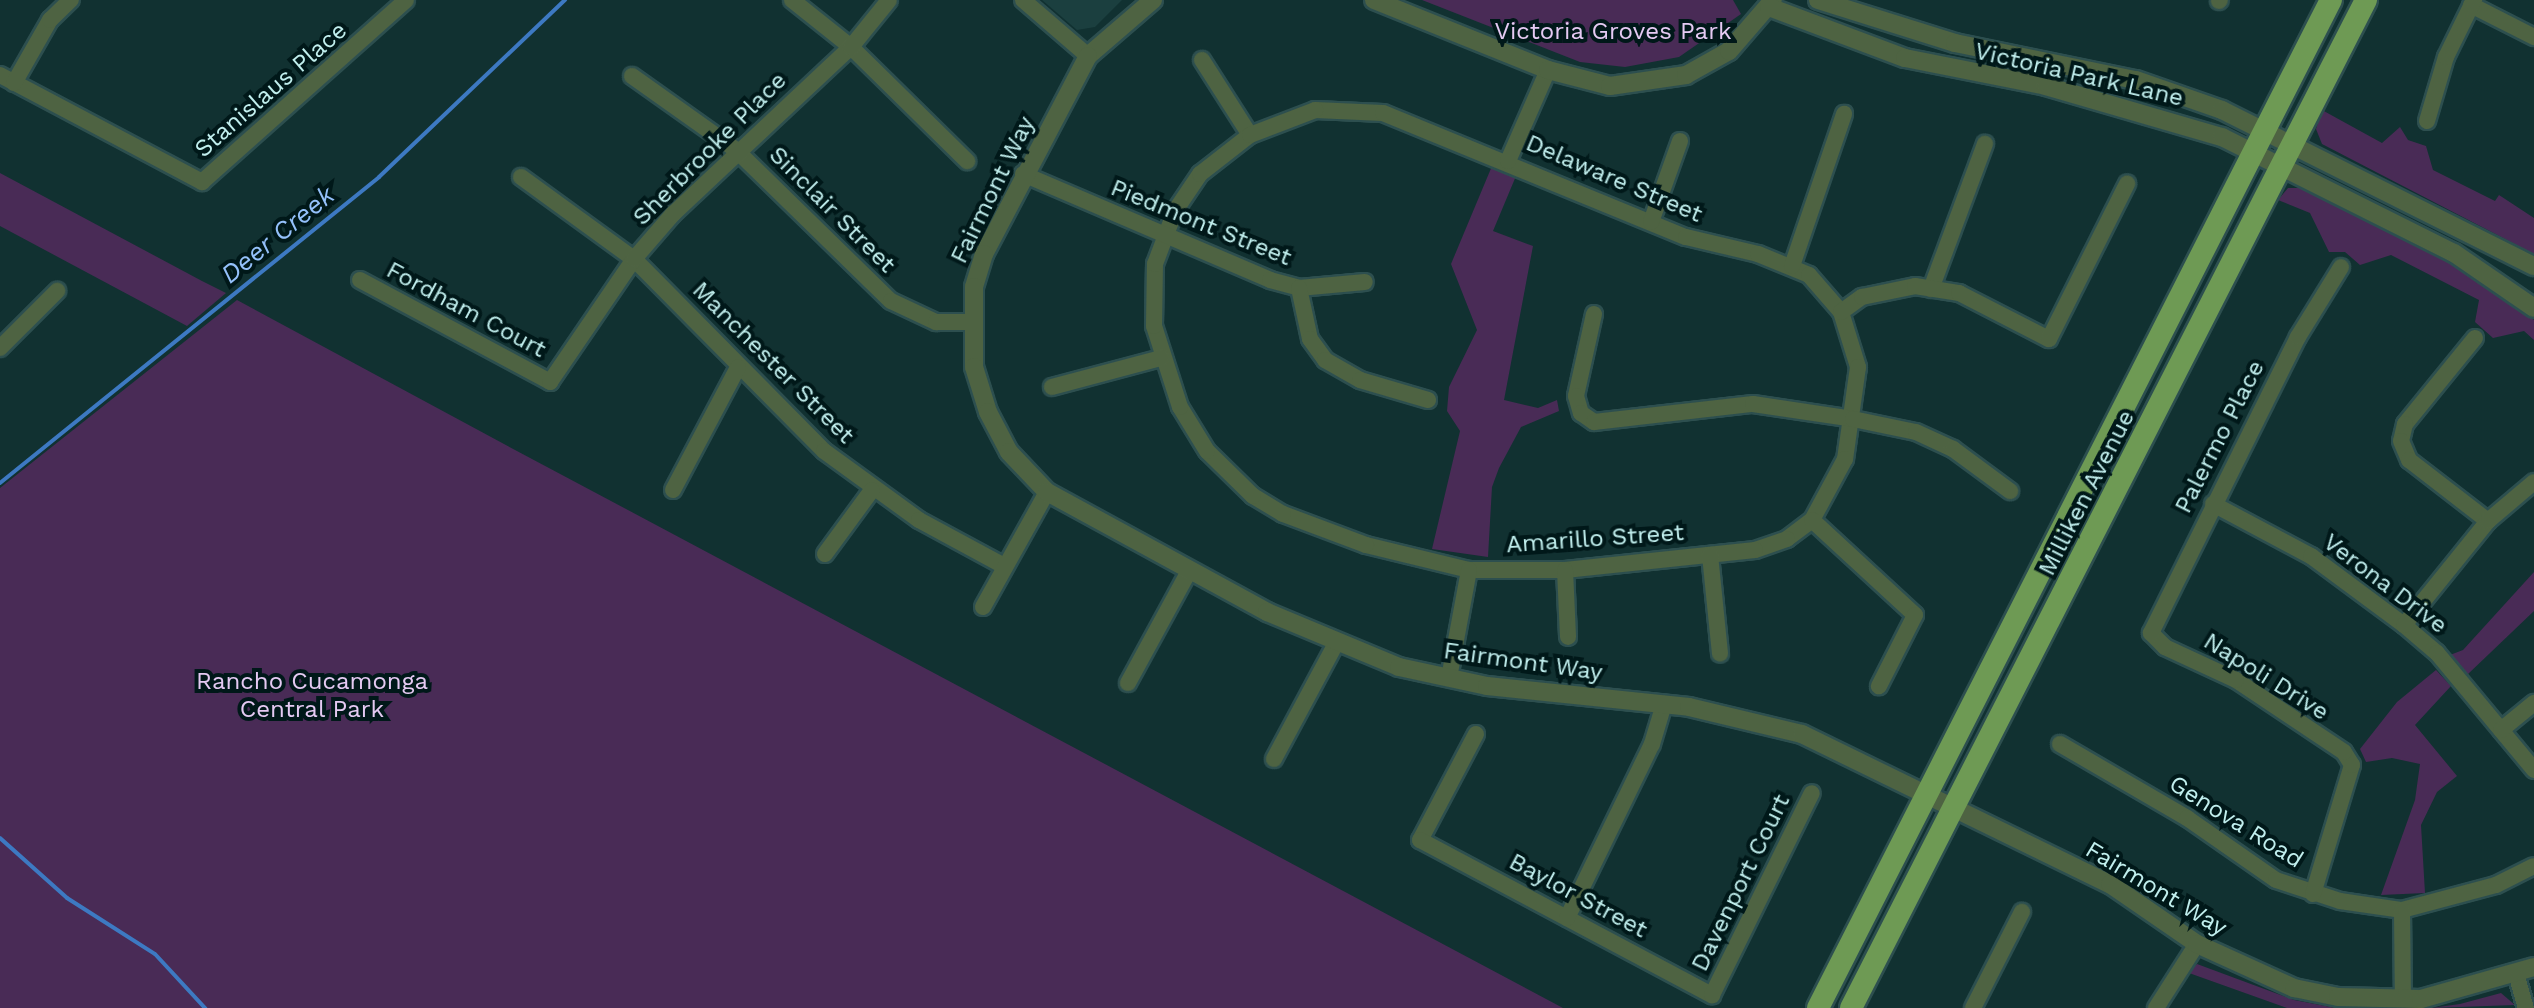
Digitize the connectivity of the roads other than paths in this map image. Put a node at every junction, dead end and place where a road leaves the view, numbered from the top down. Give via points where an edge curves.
1 (71, 0) edge
2 (406, 0) edge
3 (792, 0) edge
4 (889, 0) edge
5 (1023, 0) edge
6 (1153, 0) edge
7 (1374, 0) edge
8 (1818, 0) edge
9 (2331, 0) edge
10 (2366, 0) edge
11 (2472, 2) edge
12 (1771, 3) edge
13 (2534, 37) edge
14 (851, 47) junction
15 (1088, 56) junction
16 (1202, 60) dead end
17 (1548, 70) junction
18 (632, 76) dead end
19 (7, 79) edge
20 (1844, 114) dead end
21 (2427, 121) dead end
22 (2267, 132) junction
23 (1250, 135) junction
24 (1680, 141) dead end
25 (1985, 144) dead end
26 (2294, 145) junction
27 (736, 150) junction
28 (2257, 155) junction
29 (967, 161) dead end
30 (1508, 161) junction
31 (2282, 169) junction
32 (1023, 174) junction
33 (521, 177) dead end
34 (2127, 184) dead end
35 (1651, 222) junction
36 (1164, 235) junction
37 (634, 259) junction
38 (1792, 266) junction
39 (2534, 266) edge
40 (2341, 267) dead end
41 (360, 280) dead end
42 (1365, 282) dead end
43 (1299, 288) junction
44 (1931, 289) junction
45 (57, 291) dead end
46 (2534, 308) edge
47 (1841, 312) junction
48 (1594, 314) dead end
49 (971, 322) junction
50 (2475, 338) dead end
51 (2, 342) edge
52 (1161, 358) junction
53 (738, 367) junction
54 (550, 382) joint
55 (1052, 387) dead end
56 (1428, 400) dead end
57 (1853, 419) junction
58 (2534, 482) edge
59 (673, 490) dead end
60 (872, 490) junction
61 (2010, 491) dead end
62 (1047, 492) junction
63 (2213, 504) junction
64 (1812, 520) junction
65 (2488, 521) junction
66 (825, 554) dead end
67 (1710, 555) junction
68 (1004, 566) junction
69 (1469, 570) junction
70 (1565, 570) junction
71 (1189, 571) junction
72 (983, 607) dead end
73 (2404, 625) junction
74 (2151, 633) joint
75 (1568, 637) dead end
76 (1335, 645) junction
77 (1720, 653) dead end
78 (1449, 678) junction
79 (1128, 683) dead end
80 (1879, 686) dead end
81 (2534, 703) edge
82 (1664, 704) junction
83 (2501, 730) junction
84 (1476, 734) dead end
85 (2060, 744) dead end
86 (1274, 759) dead end
87 (2534, 770) edge
88 (1929, 792) junction
89 (1812, 793) dead end
90 (1956, 807) junction
91 (2534, 866) edge
92 (2313, 894) junction
93 (2402, 910) junction
94 (2022, 912) dead end
95 (1567, 918) junction
96 (2197, 944) junction
97 (2534, 967) edge
98 (2517, 977) junction
99 (1712, 995) joint
100 (2403, 999) junction
101 (1818, 1008) edge
102 (1851, 1008) edge
103 (1973, 1008) edge
104 (2156, 1008) edge
105 (2526, 1008) edge

1 - 19 street
2 - 19 street, Stanislaus Place via 202,182
3 - 14 street
4 - 14 street, Sherbrooke Place
5 - 15 street
6 - 15 street, Fairmont Way
7 - 17 street
8 - 22 street, Victoria Park Lane via 1955,43 2136,80
9 - 22 main road, Milliken Avenue
10 - 26 main road, Milliken Avenue
11 - 13 street
11 - 21 street
12 - 17 street via 1729,51 1664,82 1610,86
12 - 28 street, Victoria Park Lane via 1905,58 2126,106
14 - 27 street, Sherbrooke Place
14 - 29 street
15 - 32 street, Fairmont Way
16 - 23 street
17 - 30 street
18 - 27 street, Sinclair Street
20 - 38 street
22 - 26 street, Victoria Park Lane
22 - 28 main road, Milliken Avenue
23 - 30 street, Delaware Street via 1315,110 1383,113
23 - 36 street, Delaware Street via 1200,174
24 - 35 street
25 - 44 street
26 - 31 main road, Milliken Avenue
26 - 39 street, Victoria Park Lane
27 - 37 street, Sherbrooke Place
27 - 49 street, Sinclair Street via 891,301 936,322
28 - 31 street, Victoria Park Lane
28 - 88 main road, Milliken Avenue
30 - 35 street, Delaware Street
31 - 46 street, Victoria Park Lane via 2454,253
31 - 90 main road, Milliken Avenue
32 - 36 street, Piedmont Street
32 - 49 street, Fairmont Way via 984,254
33 - 37 street, Manchester Street
34 - 44 street via 2049,339 1959,293
35 - 38 street, Delaware Street
36 - 43 street, Piedmont Street
36 - 52 street, Amarillo Street via 1153,295
37 - 53 street, Manchester Street
37 - 54 street, Sherbrooke Place
38 - 47 street, Delaware Street via 1809,275
40 - 63 street, Palermo Place via 2298,337
41 - 54 street, Fordham Court
42 - 43 street, Piedmont Street
43 - 56 street via 1310,339 1325,360 1360,380
44 - 47 street via 1885,291
45 - 51 street
47 - 57 street, Delaware Street via 1858,367
48 - 57 street via 1576,396 1581,413 1594,422 1753,404
49 - 62 street, Fairmont Way via 974,367 988,412 1009,452
50 - 65 street via 2405,424 2401,441 2409,460
52 - 55 street
52 - 69 street, Amarillo Street via 1207,451 1253,496 1337,536
53 - 59 street
53 - 60 street, Manchester Street
57 - 61 street via 1916,432 1953,449
57 - 64 street, Amarillo Street via 1832,493
58 - 65 street
60 - 66 street
60 - 68 street, Manchester Street
62 - 68 street
62 - 71 street, Fairmont Way
63 - 73 street, Verona Drive via 2311,556
63 - 74 street, Palermo Place
64 - 67 street, Amarillo Street via 1787,539
64 - 80 street via 1915,615
65 - 73 street
67 - 70 street, Amarillo Street
67 - 77 street
68 - 72 street
69 - 70 street, Amarillo Street
69 - 78 street
70 - 75 street
71 - 76 street, Fairmont Way
71 - 79 street
73 - 83 street, Verona Drive via 2437,653
74 - 92 street, Napoli Drive via 2165,647 2236,680 2344,752 2352,765
76 - 78 street, Fairmont Way
76 - 86 street
78 - 82 street, Fairmont Way
81 - 83 street
82 - 88 street, Fairmont Way via 1802,734
82 - 95 street via 1652,744
83 - 87 street, Verona Drive
84 - 95 street, Baylor Street via 1420,840
85 - 92 street, Genova Road via 2187,818 2276,880
88 - 90 street, Fairmont Way
88 - 101 main road, Milliken Avenue
89 - 99 street, Davenport Court
90 - 96 street, Fairmont Way via 2110,884
90 - 102 main road, Milliken Avenue
91 - 93 street, Genova Road via 2496,885
92 - 93 street, Genova Road
93 - 100 street
94 - 103 street
95 - 99 street, Baylor Street
96 - 100 street, Fairmont Way via 2294,988
96 - 104 street
97 - 98 street, Fairmont Way
98 - 100 street, Fairmont Way
98 - 105 street

